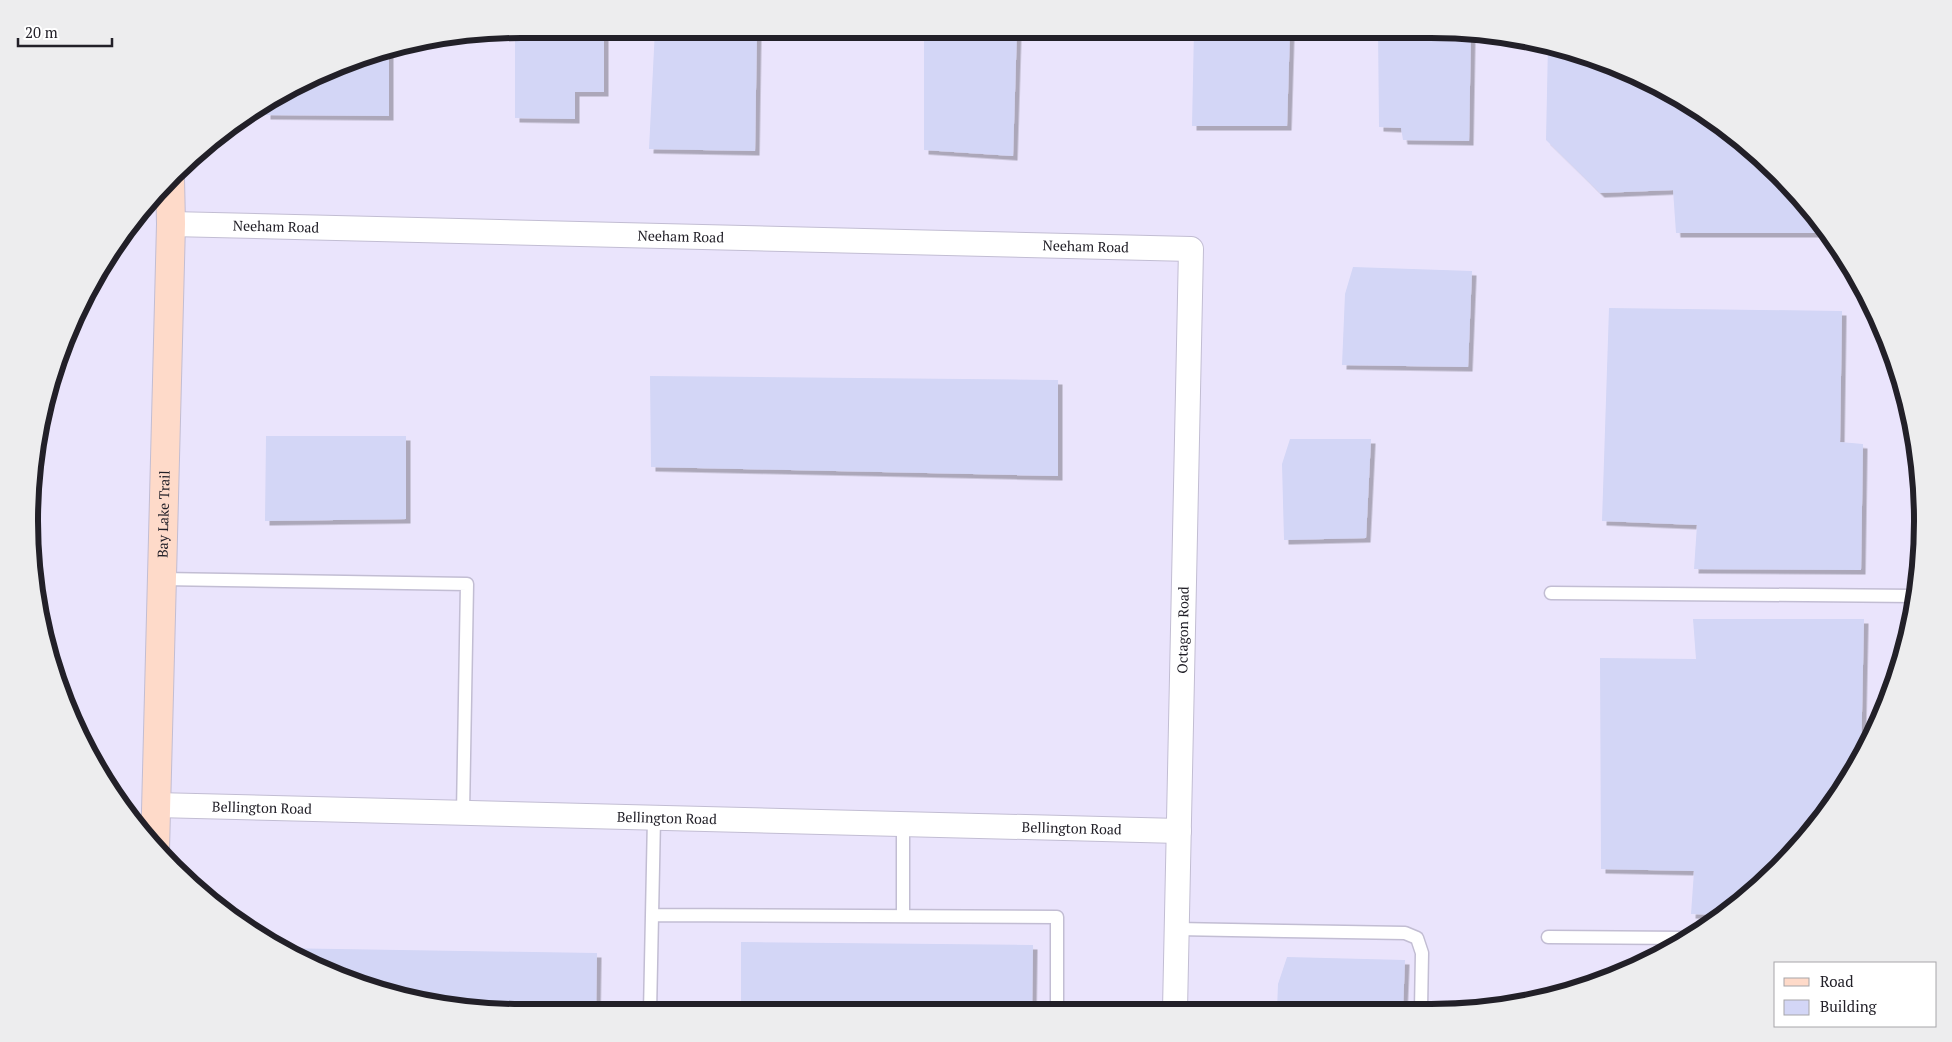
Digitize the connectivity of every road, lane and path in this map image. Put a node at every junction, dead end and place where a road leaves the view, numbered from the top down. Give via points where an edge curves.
1 (170, 188) edge
2 (171, 224) junction
3 (1191, 249) joint
4 (162, 579) junction
5 (1551, 593) dead end
6 (1908, 596) edge
7 (156, 805) junction
8 (463, 813) junction
9 (654, 818) junction
10 (903, 824) junction
11 (1179, 831) junction
12 (155, 838) edge
13 (652, 915) junction
14 (904, 916) junction
15 (1177, 929) junction
16 (1548, 937) dead end
17 (1676, 938) edge
18 (650, 1004) edge
19 (1056, 1004) edge
20 (1175, 1004) edge
21 (1421, 1004) edge

1 - 2 street, Bay Lake Trail
2 - 3 street, Neeham Road
2 - 4 street, Bay Lake Trail
3 - 11 street, Octagon Road
4 - 7 street, Bay Lake Trail
4 - 8 lane via 467,584
5 - 6 lane
7 - 8 street, Bellington Road
7 - 12 street, Bay Lake Trail
8 - 9 street, Bellington Road
9 - 10 street, Bellington Road
9 - 13 lane
10 - 11 street, Bellington Road
10 - 14 lane
11 - 15 street, Octagon Road
13 - 14 lane
13 - 18 lane
14 - 19 lane via 1057,917
15 - 20 street, Octagon Road
15 - 21 lane via 1405,933 1417,938 1422,953
16 - 17 lane

